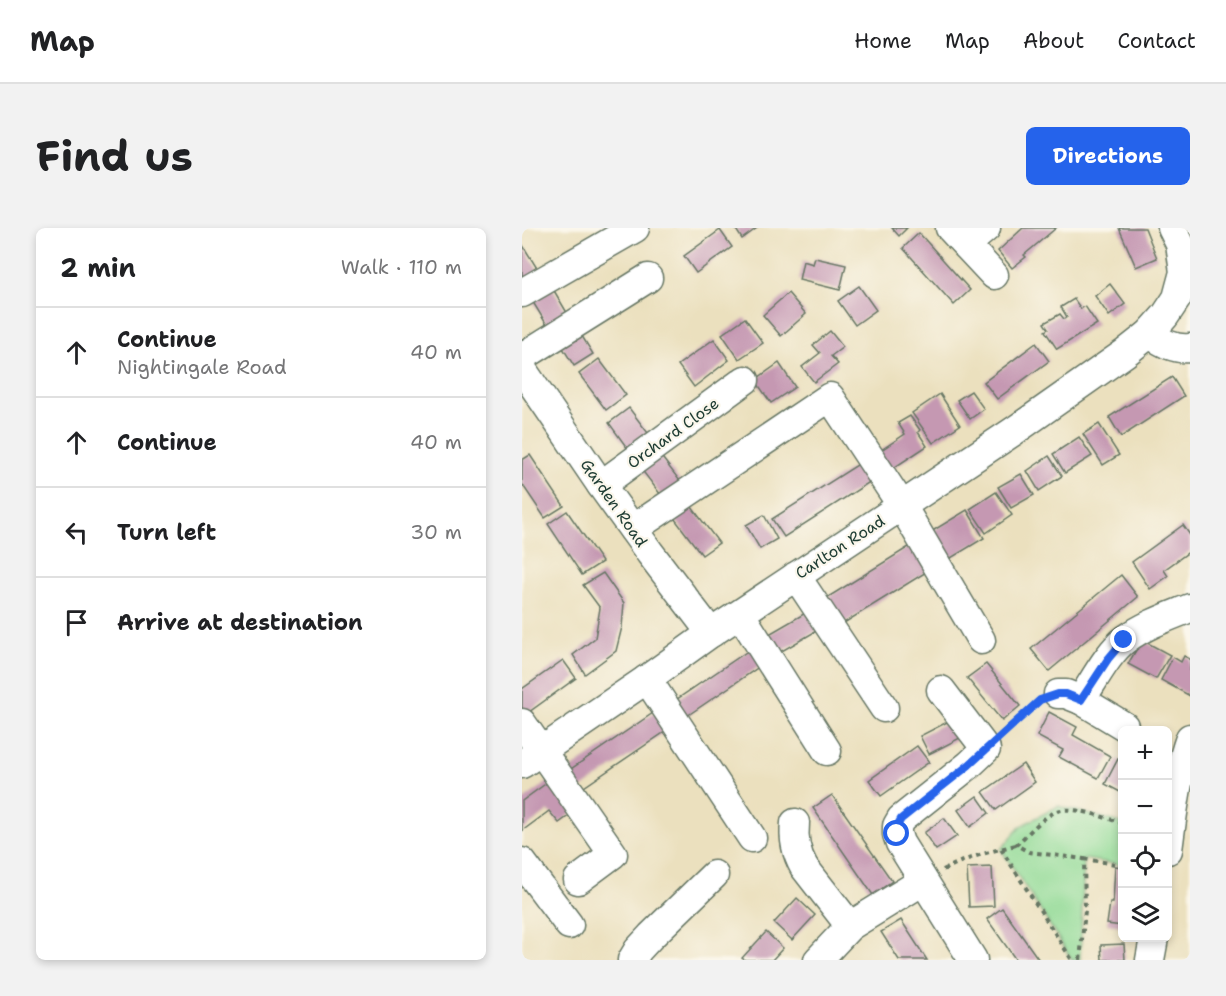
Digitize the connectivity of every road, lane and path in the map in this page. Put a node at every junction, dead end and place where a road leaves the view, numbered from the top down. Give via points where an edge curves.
1 (635, 228) edge
2 (1172, 228) edge
3 (967, 234) edge
4 (994, 274) dead end
5 (648, 278) dead end
6 (522, 293) edge
7 (1149, 334) junction
8 (1190, 348) edge
9 (522, 357) edge
10 (522, 369) edge
11 (746, 380) dead end
12 (601, 485) junction
13 (902, 506) junction
14 (633, 529) junction
15 (796, 576) junction
16 (1190, 608) edge
17 (741, 615) junction
18 (711, 633) junction
19 (981, 640) dead end
20 (647, 679) junction
21 (940, 690) dead end
22 (1070, 697) junction
23 (884, 708) dead end
24 (522, 723) edge
25 (1124, 726) dead end
26 (1181, 744) edge
27 (986, 749) junction
28 (827, 751) dead end
29 (532, 757) edge
30 (1184, 790) edge
31 (1118, 822) edge
32 (795, 823) dead end
33 (1172, 834) edge
34 (752, 838) dead end
35 (1016, 845) junction
36 (1000, 849) junction
37 (1084, 859) junction
38 (522, 862) edge
39 (1118, 864) edge
40 (714, 875) dead end
41 (578, 880) dead end
42 (923, 881) junction
43 (570, 926) dead end
44 (850, 926) junction
45 (1153, 942) edge
46 (632, 960) edge
47 (818, 960) edge
48 (973, 960) edge
49 (1072, 960) edge
50 (1080, 960) edge
51 (1150, 960) edge

1 - 6 street
2 - 7 street, Carlton Road via 1180,244 1184,272 1177,298
3 - 4 street
5 - 9 street
7 - 8 street via 1169,346
7 - 13 street, Carlton Road
10 - 12 street, Garden Road
11 - 12 street, Orchard Close
12 - 14 street, Garden Road
13 - 14 street via 830,397
13 - 15 street, Carlton Road
13 - 19 street
14 - 18 street, Garden Road
15 - 17 street, Carlton Road
15 - 23 street
16 - 22 street via 1124,640
17 - 18 street, Carlton Road
17 - 28 street
18 - 20 street, Carlton Road
20 - 29 street, Carlton Road
20 - 34 street
21 - 27 street
22 - 25 street
22 - 27 path via 1040,700
24 - 29 street
26 - 30 street
27 - 42 street via 897,826 900,843
29 - 41 street via 613,854
30 - 33 street
31 - 35 path via 1065,809 1054,812
32 - 44 street via 794,834 804,867
35 - 36 path
35 - 37 path via 1029,852
36 - 42 path via 954,864
36 - 49 path
37 - 39 path
37 - 50 path via 1085,910
38 - 43 street
40 - 46 street via 644,943
42 - 44 street
42 - 48 street
44 - 47 street
45 - 51 street

